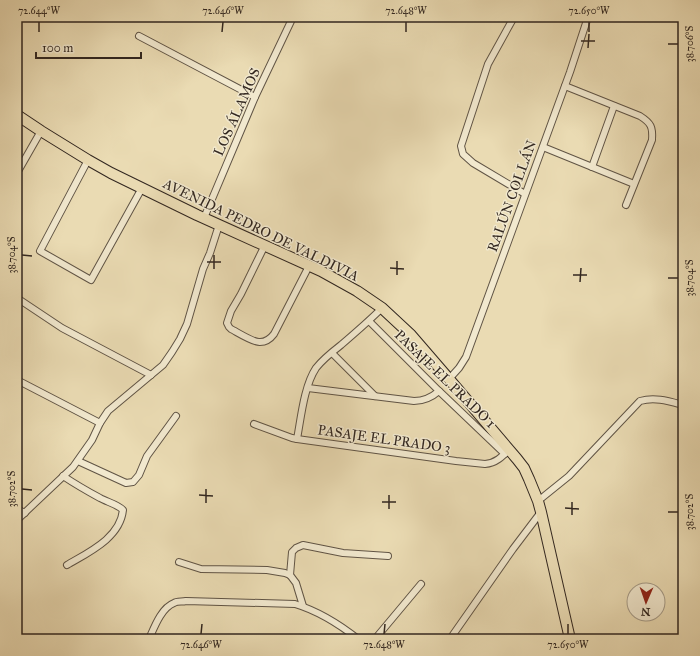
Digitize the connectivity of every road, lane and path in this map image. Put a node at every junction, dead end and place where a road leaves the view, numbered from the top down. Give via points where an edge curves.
1 (293, 17) edge
2 (514, 17) edge
3 (588, 17) edge
4 (139, 36) dead end
5 (565, 86) junction
6 (255, 97) junction
7 (614, 106) junction
8 (17, 115) edge
9 (41, 131) junction
10 (542, 147) junction
11 (88, 160) junction
12 (592, 167) junction
13 (17, 173) edge
14 (634, 184) junction
15 (142, 188) junction
16 (525, 194) junction
17 (626, 205) dead end
18 (204, 218) junction
19 (219, 225) junction
20 (264, 245) junction
21 (309, 266) junction
22 (17, 298) edge
23 (382, 308) junction
24 (369, 321) junction
25 (332, 353) junction
26 (152, 375) junction
27 (449, 379) junction
28 (17, 380) edge
29 (308, 388) junction
30 (439, 391) junction
31 (375, 396) junction
32 (683, 405) edge
33 (176, 416) dead end
34 (100, 422) junction
35 (254, 424) dead end
36 (297, 439) junction
37 (507, 452) junction
38 (78, 461) junction
39 (63, 476) junction
40 (538, 501) junction
41 (17, 508) edge
42 (25, 512) junction
43 (541, 512) junction
44 (17, 520) edge
45 (388, 556) dead end
46 (179, 562) dead end
47 (67, 565) dead end
48 (290, 575) junction
49 (421, 584) dead end
50 (302, 606) junction
51 (148, 639) edge
52 (358, 639) edge
53 (375, 639) edge
54 (450, 639) edge
55 (570, 639) edge

1 - 6 street, LOS ÁLAMOS
2 - 16 street via 488,64 461,146 463,154 473,163
3 - 5 street, RALÚN COLLÁN
4 - 6 street
5 - 7 street
5 - 10 street, RALÚN COLLÁN
6 - 18 street, LOS ÁLAMOS
7 - 12 street
7 - 14 street via 648,121 653,131 652,140
8 - 9 main road, AVENIDA PEDRO DE VALDIVIA
9 - 11 main road, AVENIDA PEDRO DE VALDIVIA
9 - 13 street
10 - 12 street
10 - 16 street, RALÚN COLLÁN
11 - 15 main road, AVENIDA PEDRO DE VALDIVIA
11 - 15 street via 40,251 91,280
12 - 14 street
14 - 17 street
15 - 18 main road, AVENIDA PEDRO DE VALDIVIA
16 - 27 street, RALÚN COLLÁN via 466,357
18 - 19 main road, AVENIDA PEDRO DE VALDIVIA
19 - 20 main road, AVENIDA PEDRO DE VALDIVIA
19 - 26 street via 187,324 172,352
20 - 21 main road, AVENIDA PEDRO DE VALDIVIA
20 - 21 street via 228,318 231,329 256,342 262,342 276,332
21 - 23 main road, AVENIDA PEDRO DE VALDIVIA via 345,284
22 - 26 street via 62,328
23 - 24 street
23 - 27 main road, AVENIDA PEDRO DE VALDIVIA
24 - 25 street
24 - 30 street, PASAJE EL PRADO 1
25 - 29 street via 316,368
25 - 31 street
26 - 34 street via 108,411
27 - 37 main road, AVENIDA PEDRO DE VALDIVIA
28 - 34 street
29 - 31 street
29 - 36 street
30 - 31 street via 428,399 418,401
30 - 37 street, PASAJE EL PRADO 1
32 - 40 street via 657,399 640,401 569,476
33 - 38 street via 147,456 133,482 126,482
34 - 38 street
35 - 36 street, PASAJE EL PRADO 3
36 - 37 street, PASAJE EL PRADO 3 via 486,464 498,460
37 - 40 main road, AVENIDA PEDRO DE VALDIVIA via 524,468
38 - 39 street
39 - 42 street
39 - 47 street via 123,510 119,522 106,541
40 - 43 main road, AVENIDA PEDRO DE VALDIVIA
41 - 42 street
42 - 44 street
43 - 54 street
43 - 55 main road, AVENIDA PEDRO DE VALDIVIA
45 - 48 street via 303,545 292,552
46 - 48 street via 201,569 267,570
48 - 50 street via 296,583
49 - 53 street
50 - 51 street via 175,602 167,606
50 - 52 street via 341,626

